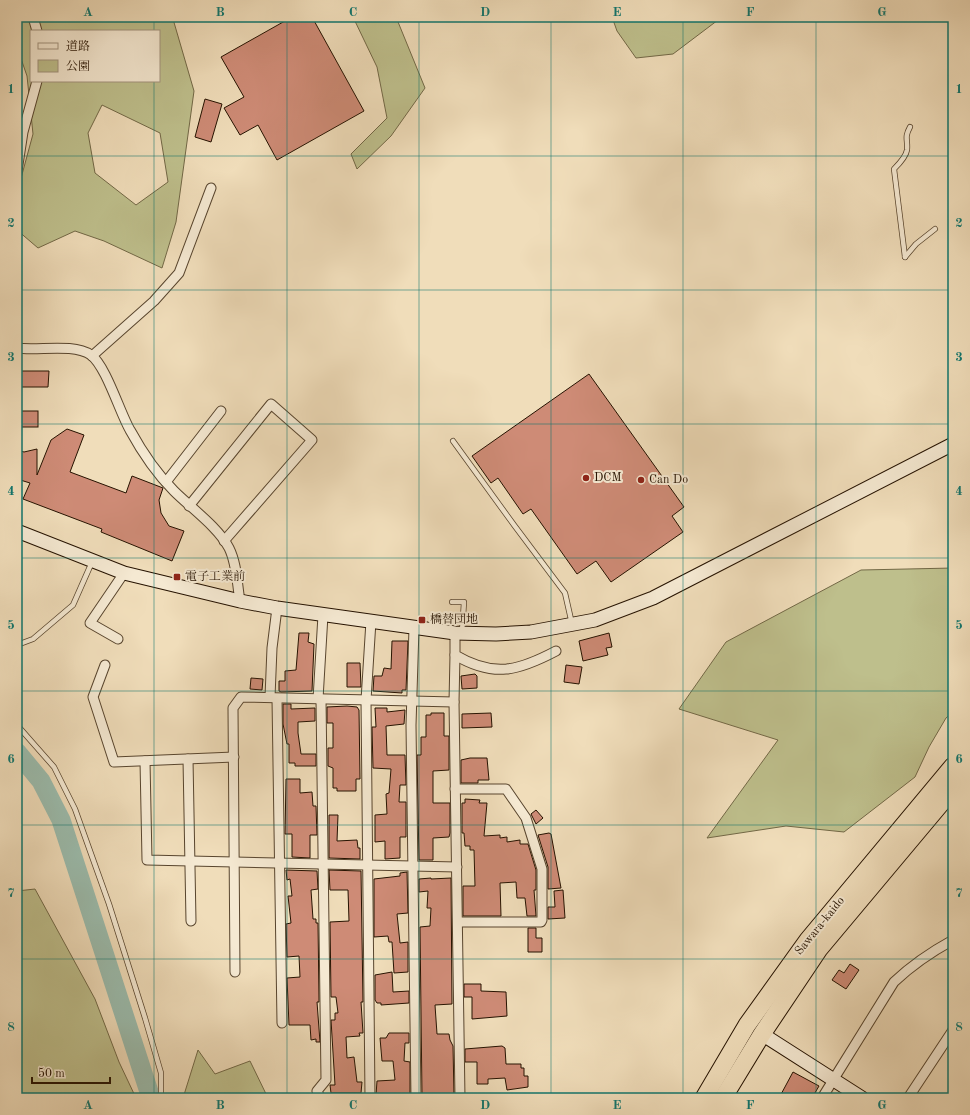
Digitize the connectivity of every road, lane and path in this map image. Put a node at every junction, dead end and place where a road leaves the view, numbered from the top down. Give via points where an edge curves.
1 (34, 17) edge
2 (37, 30) edge
3 (37, 82) edge
4 (910, 127) dead end
5 (17, 171) edge
6 (211, 188) dead end
7 (935, 229) dead end
8 (17, 348) edge
9 (92, 356) junction
10 (221, 411) dead end
11 (453, 441) dead end
12 (953, 444) edge
13 (166, 482) junction
14 (189, 506) junction
15 (17, 531) edge
16 (224, 541) junction
17 (92, 562) junction
18 (124, 573) junction
19 (240, 601) junction
20 (452, 602) dead end
21 (277, 608) junction
22 (323, 614) junction
23 (371, 621) junction
24 (573, 625) junction
25 (414, 628) junction
26 (458, 633) junction
27 (118, 639) dead end
28 (17, 645) edge
29 (556, 651) dead end
30 (455, 655) junction
31 (105, 665) dead end
32 (274, 698) junction
33 (320, 699) junction
34 (366, 700) junction
35 (412, 701) junction
36 (454, 702) junction
37 (17, 725) edge
38 (234, 757) junction
39 (188, 759) junction
40 (145, 761) junction
41 (953, 766) edge
42 (456, 789) junction
43 (953, 789) edge
44 (190, 861) junction
45 (234, 862) junction
46 (280, 863) junction
47 (323, 863) junction
48 (368, 865) junction
49 (414, 866) junction
50 (457, 867) junction
51 (191, 921) dead end
52 (458, 922) junction
53 (953, 940) edge
54 (814, 944) junction
55 (235, 972) dead end
56 (282, 1023) dead end
57 (953, 1030) edge
58 (762, 1034) junction
59 (833, 1079) junction
60 (161, 1098) edge
61 (320, 1098) edge
62 (370, 1098) edge
63 (416, 1098) edge
64 (460, 1098) edge
65 (704, 1098) edge
66 (723, 1098) edge
67 (822, 1098) edge
68 (862, 1098) edge
69 (908, 1098) edge

1 - 2 street
3 - 5 street via 23,132
4 - 7 lane via 905,136 907,150 894,169 905,257
6 - 9 street via 178,273 154,301
8 - 9 street via 78,349
9 - 13 street via 102,370 130,431 152,467
10 - 13 street
11 - 24 lane via 565,593
12 - 24 street via 653,598 602,618
13 - 14 street
14 - 16 street
14 - 16 street via 271,404 312,440
15 - 17 street
16 - 19 street via 234,563
17 - 18 street
17 - 28 lane via 73,605 32,639
18 - 19 street
18 - 27 street via 90,623
19 - 21 street
20 - 26 lane via 464,602
21 - 22 street
21 - 32 street via 272,648
22 - 23 street
22 - 33 street
23 - 25 street
23 - 34 street
24 - 26 street via 530,632
25 - 26 street
25 - 35 street
26 - 30 street
29 - 30 street via 530,665 506,670 466,662
30 - 36 street
31 - 40 street via 93,697 114,762
32 - 33 street
32 - 38 street via 241,697 233,708
32 - 46 street
33 - 34 street
33 - 47 street
34 - 35 street
34 - 48 street
35 - 36 street
35 - 49 street
36 - 42 street
37 - 60 lane via 54,767 74,809 109,904 145,1018 161,1073
38 - 39 street
38 - 45 street
39 - 40 street
39 - 44 street
40 - 44 street via 147,860
41 - 54 highway, Sawara-kaido
42 - 50 street
42 - 52 street via 506,789 526,818 542,869 541,922
43 - 54 highway, Sawara-kaido
44 - 45 street
44 - 51 street
45 - 46 street
45 - 55 street
46 - 47 street
46 - 56 street
47 - 48 street
47 - 61 street via 326,1080 317,1091
48 - 49 street
48 - 62 street
49 - 50 street
49 - 63 street
50 - 52 street
52 - 64 street
53 - 59 street via 931,952 894,982
54 - 58 highway, Sawara-kaido
54 - 65 highway, Sawara-kaido via 747,1025
57 - 69 street
58 - 59 street
58 - 66 highway, Sawara-kaido
59 - 67 street
59 - 68 street

